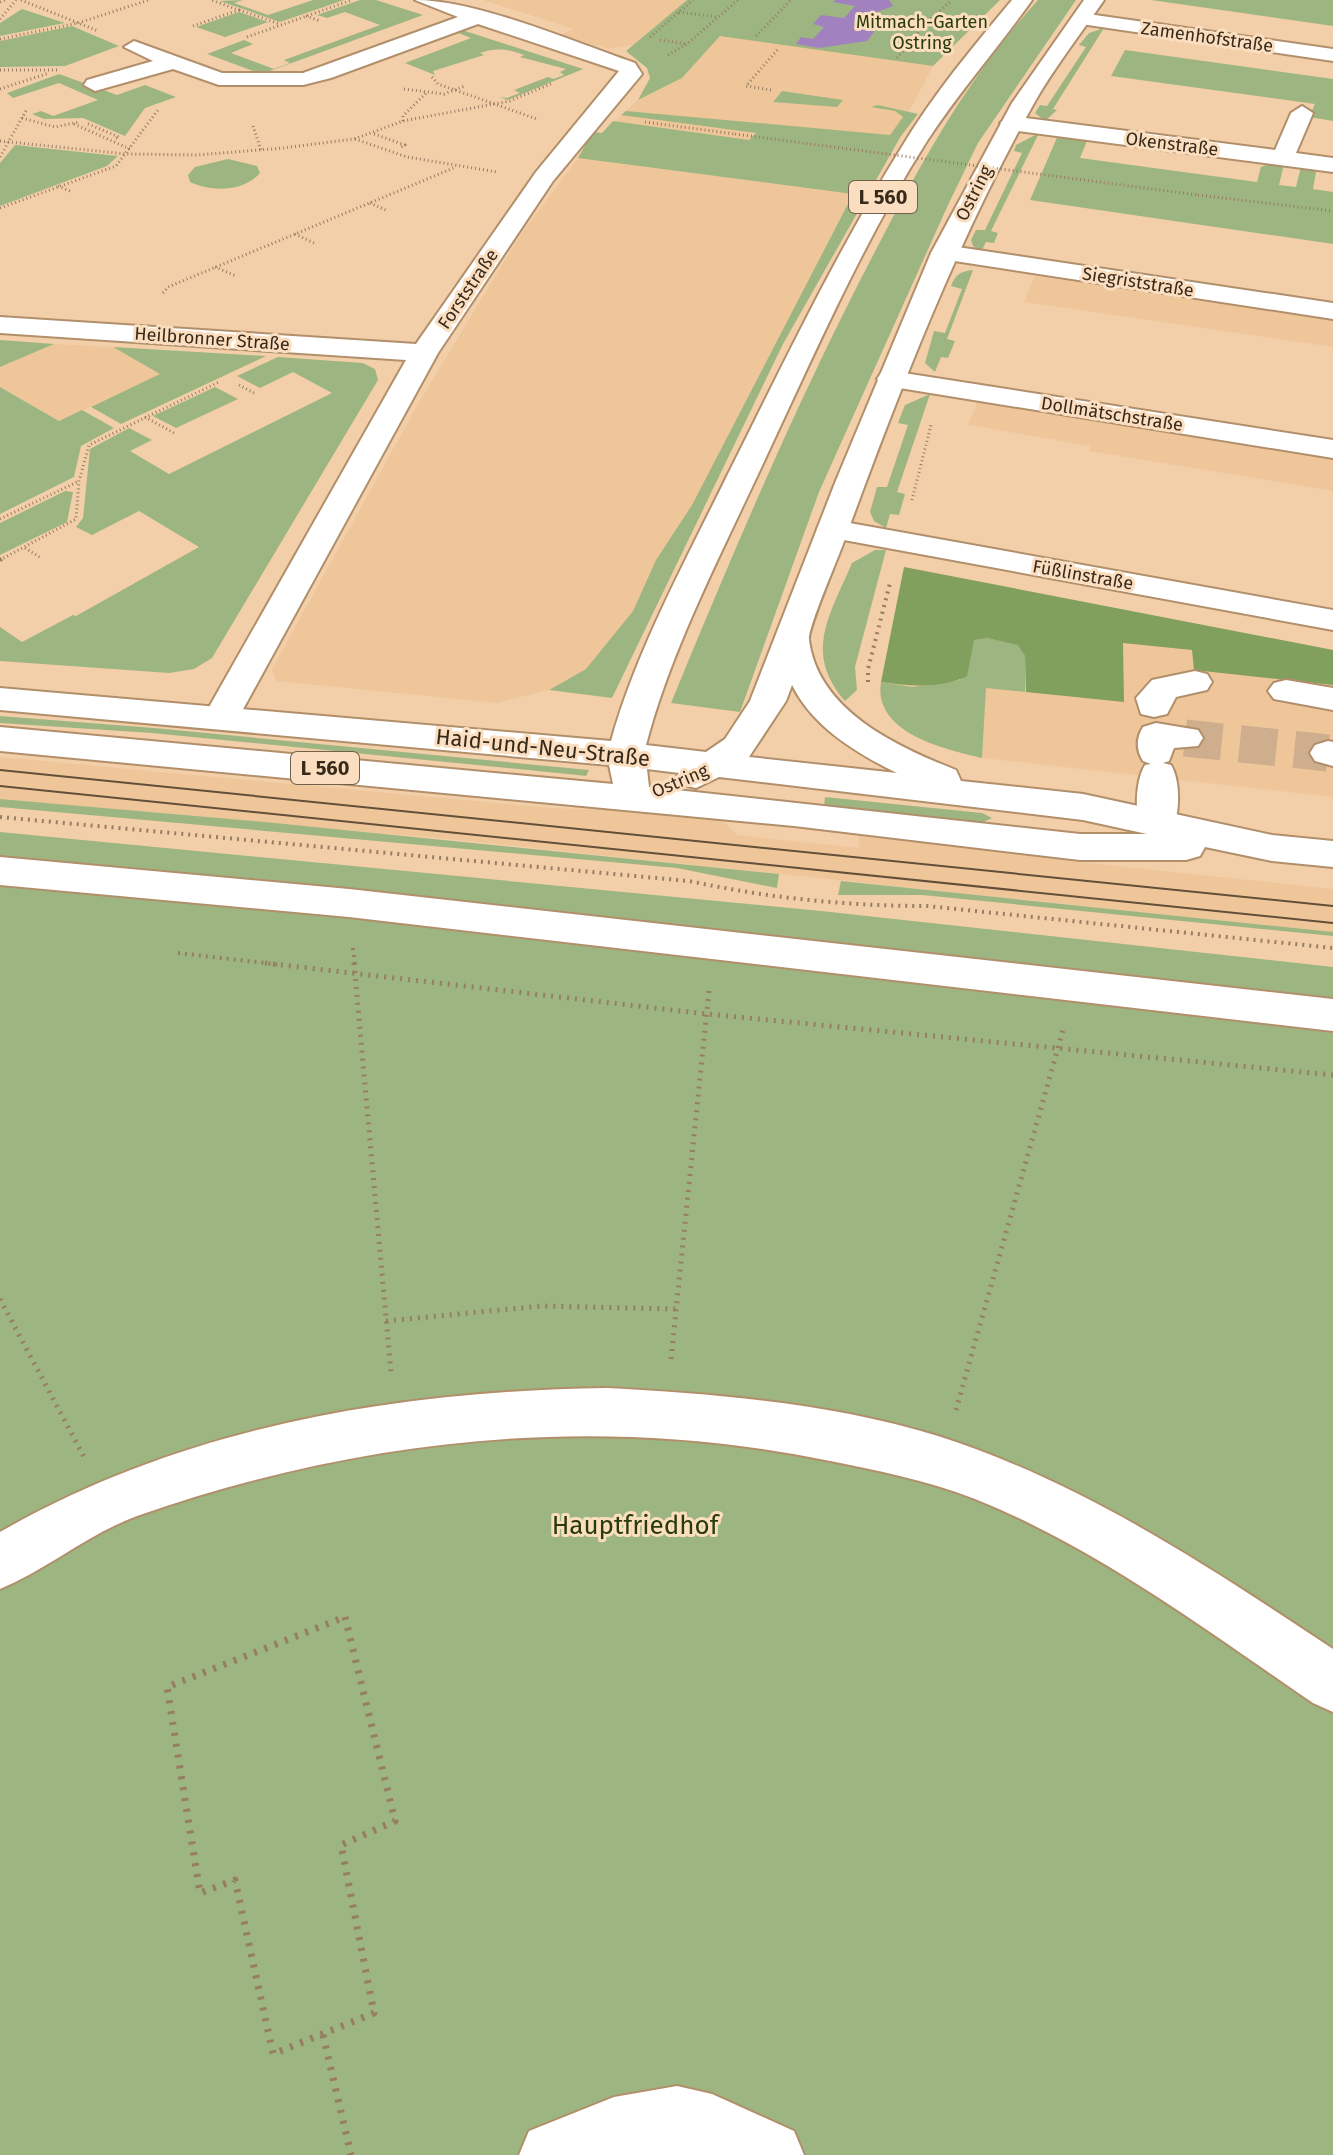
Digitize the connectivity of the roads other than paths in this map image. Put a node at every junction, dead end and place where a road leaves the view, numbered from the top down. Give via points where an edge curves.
1 (425, 0) edge
2 (1022, 0) edge
3 (1094, 0) edge
4 (478, 17) junction
5 (1081, 19) junction
6 (134, 47) road end
7 (1333, 55) edge
8 (174, 62) junction
9 (95, 85) dead end
10 (1302, 113) dead end
11 (1011, 123) junction
12 (1283, 158) junction
13 (1333, 165) edge
14 (944, 253) junction
15 (1333, 311) edge
16 (0, 325) edge
17 (424, 353) junction
18 (891, 379) junction
19 (1333, 449) edge
20 (833, 529) junction
21 (1333, 620) edge
22 (793, 641) junction
23 (1195, 682) dead end
24 (1286, 691) dead end
25 (0, 699) edge
26 (1333, 699) edge
27 (1154, 706) dead end
28 (222, 716) junction
29 (0, 739) edge
30 (1166, 755) dead end
31 (625, 756) junction
32 (713, 767) junction
33 (638, 798) junction
34 (998, 798) junction
35 (1157, 823) junction
36 (1272, 848) junction
37 (1333, 854) edge
38 (0, 871) edge
39 (1333, 1015) edge
40 (0, 1562) edge
41 (1333, 1683) edge
42 (553, 2155) edge
43 (770, 2155) edge

1 - 4 main road
2 - 31 main road, L 560 via 915,143 834,286 711,541 638,708
3 - 5 main road, Ostring / L 560
4 - 8 main road via 303,79 219,79
4 - 17 main road, Forststraße via 628,67 631,74 544,177
5 - 7 main road, Zamenhofstraße
5 - 11 main road, Ostring / L 560
6 - 8 main road
8 - 9 main road
10 - 12 main road
11 - 12 main road, Okenstraße
11 - 14 main road, Ostring / L 560
12 - 13 main road, Okenstraße
14 - 15 main road, Siegriststraße
14 - 18 main road, Ostring / L 560
16 - 17 main road, Heilbronner Straße
17 - 28 main road, Forststraße
18 - 19 main road, Dollmätschstraße
18 - 20 main road, Ostring / L 560
20 - 21 main road, Füßlinstraße
20 - 22 main road, Ostring / L 560
22 - 32 main road, Ostring / L 560 via 758,720 738,747
22 - 34 main road via 803,680 834,717 922,771
23 - 27 main road via 1164,688
24 - 26 main road
25 - 28 main road, Haid-und-Neu-Straße / L 560
28 - 31 main road, Haid-und-Neu-Straße / L 560
29 - 33 main road, Haid-und-Neu-Straße / L 560
30 - 35 main road
31 - 32 main road, Haid-und-Neu-Straße
31 - 33 main road, Ostring
32 - 33 main road, Ostring / L 560
32 - 34 main road, Haid-und-Neu-Straße
33 - 36 main road, Haid-und-Neu-Straße via 1080,847
34 - 35 main road, Haid-und-Neu-Straße via 1083,807
35 - 36 main road, Haid-und-Neu-Straße
36 - 37 main road, Haid-und-Neu-Straße
38 - 39 main road via 349,903
40 - 41 main road via 108,1502 253,1452 395,1425 536,1410 665,1411 802,1429 941,1462 1058,1511 1201,1593
42 - 43 main road via 600,2134 679,2119

